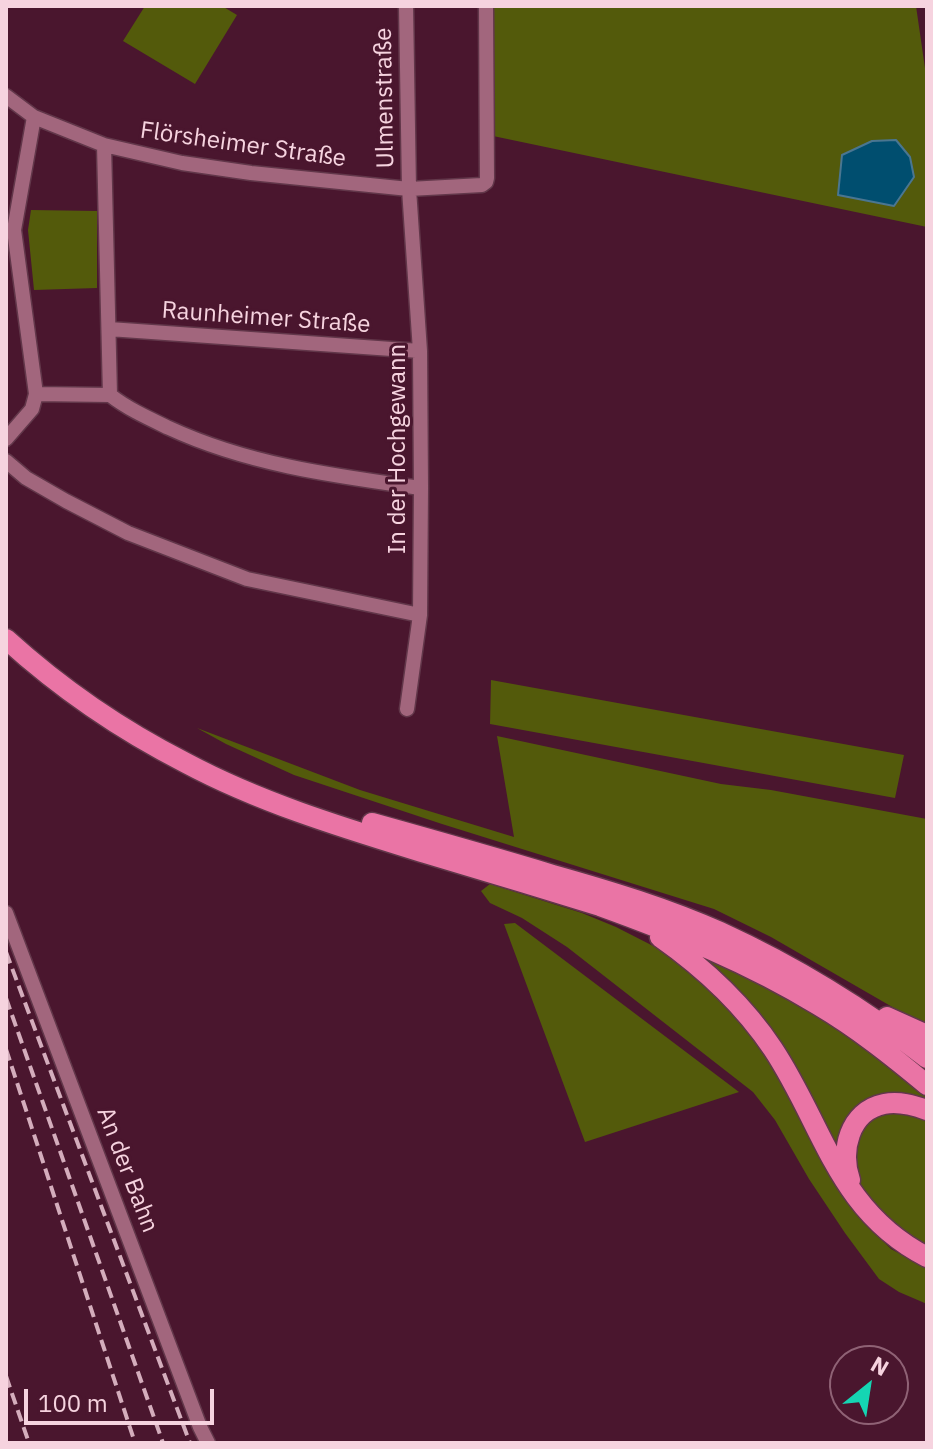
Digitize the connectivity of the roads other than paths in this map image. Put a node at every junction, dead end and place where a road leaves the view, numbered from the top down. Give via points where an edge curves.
1 (406, 6) edge
2 (486, 6) edge
3 (6, 96) edge
4 (34, 117) junction
5 (104, 145) junction
6 (409, 189) junction
7 (109, 329) junction
8 (420, 351) junction
9 (36, 394) junction
10 (110, 395) junction
11 (6, 439) edge
12 (6, 461) edge
13 (421, 488) junction
14 (420, 615) junction
15 (6, 623) edge
16 (6, 639) edge
17 (407, 709) dead end
18 (6, 913) edge
19 (634, 918) junction
20 (849, 1001) junction
21 (927, 1035) edge
22 (927, 1058) edge
23 (927, 1085) edge
24 (927, 1110) edge
25 (856, 1199) junction
26 (927, 1257) edge
27 (208, 1443) edge

1 - 6 street, Ulmenstraße
2 - 6 street, Flörsheimer Straße via 486,182
3 - 4 street, Flörsheimer Straße
4 - 5 street, Flörsheimer Straße
4 - 9 street via 14,230
5 - 6 street, Flörsheimer Straße via 251,173
5 - 7 street
6 - 8 street, In der Hochgewann
7 - 8 street, Raunheimer Straße
7 - 10 street
8 - 13 street, In der Hochgewann
9 - 10 street
9 - 11 street via 32,409
10 - 13 street via 128,409 233,454
12 - 14 street via 26,478 128,533 247,579
13 - 14 street, In der Hochgewann
14 - 17 street, In der Hochgewann
15 - 20 highway via 114,708 231,772 344,815 666,910 762,952
16 - 19 highway via 58,683 123,726 223,781 341,827
18 - 27 street, An der Bahn
19 - 23 highway via 739,962 820,1006
19 - 25 highway via 708,973 753,1023 780,1061
20 - 21 highway
20 - 22 highway
24 - 25 highway via 884,1104 859,1119 848,1136 845,1158
25 - 26 highway via 895,1238

